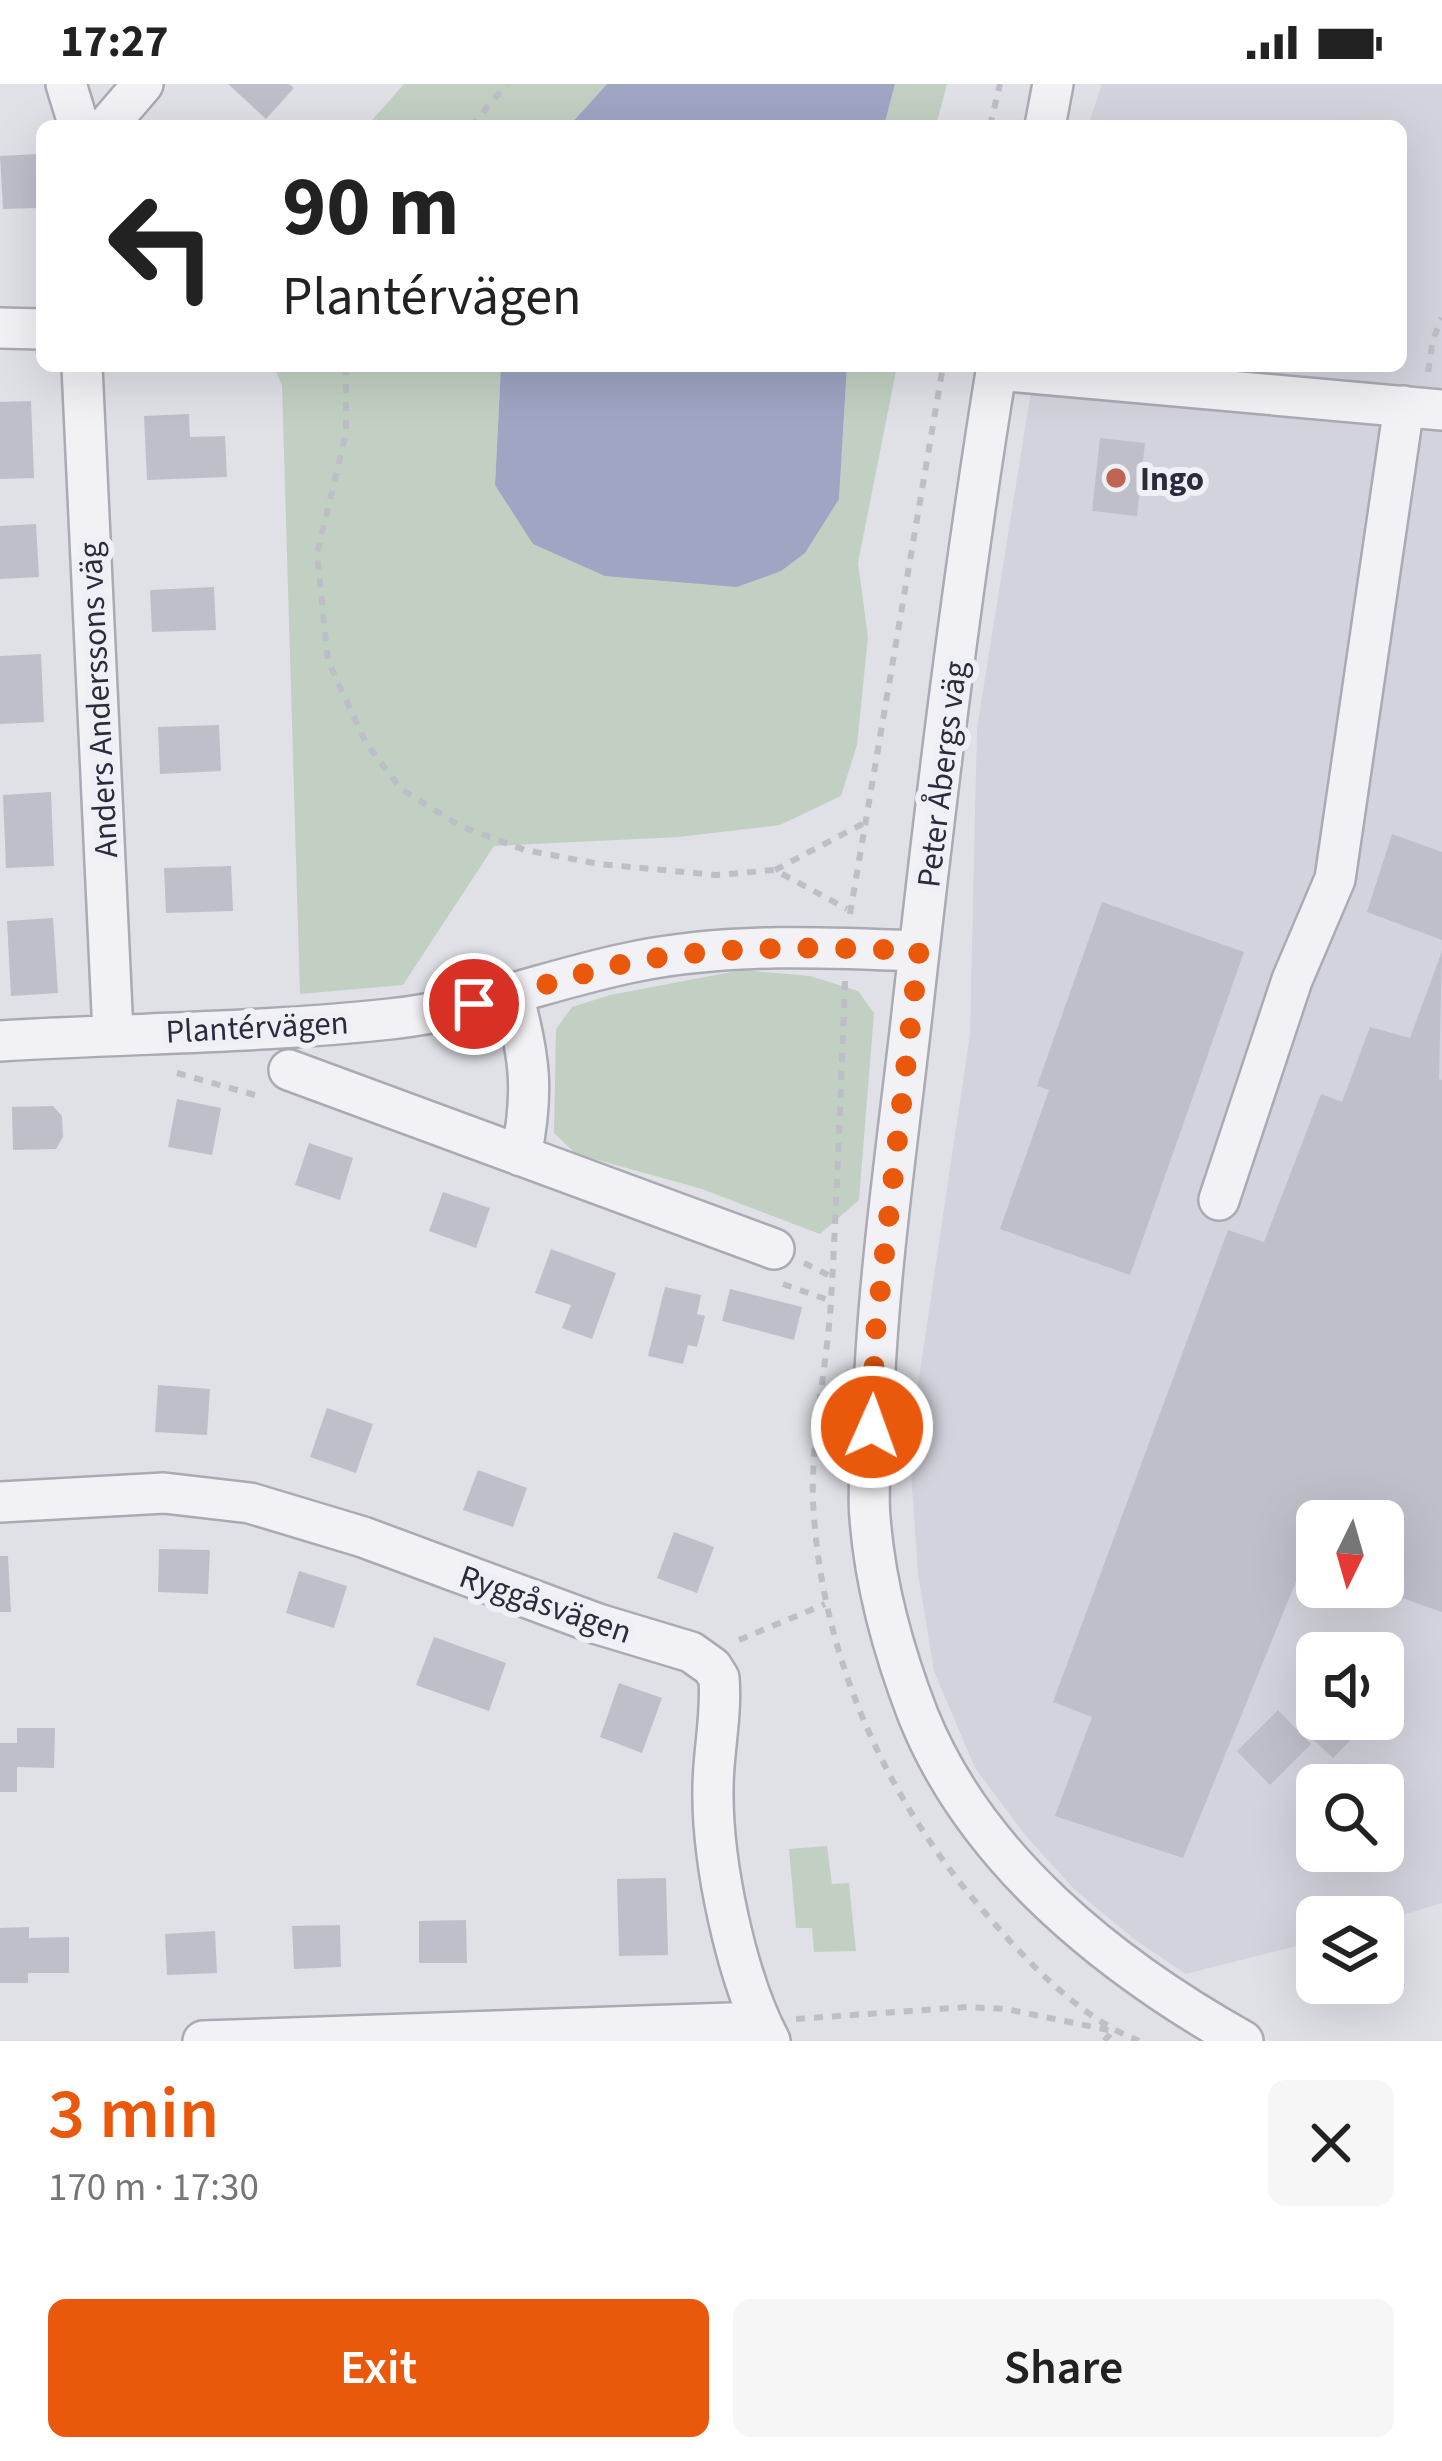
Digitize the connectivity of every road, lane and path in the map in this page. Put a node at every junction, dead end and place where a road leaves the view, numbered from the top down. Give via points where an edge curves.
1 (67, 84) edge
2 (143, 84) edge
3 (507, 84) edge
4 (1000, 84) edge
5 (1054, 84) edge
6 (77, 120) edge
7 (112, 120) edge
8 (476, 120) edge
9 (991, 120) edge
10 (1046, 120) edge
11 (1442, 318) edge
12 (0, 328) edge
13 (36, 329) edge
14 (82, 372) edge
15 (346, 372) edge
16 (995, 372) edge
17 (1039, 372) edge
18 (1423, 408) edge
19 (866, 822) dead end
20 (775, 870) junction
21 (850, 911) dead end
22 (919, 951) junction
23 (513, 995) junction
24 (113, 1034) junction
25 (0, 1041) edge
26 (289, 1070) dead end
27 (521, 1156) junction
28 (1219, 1200) dead end
29 (774, 1249) dead end
30 (0, 1502) edge
31 (825, 1604) dead end
32 (719, 1678) junction
33 (765, 2031) edge
34 (203, 2041) edge
35 (1104, 2041) edge
36 (1243, 2041) edge

1 - 6 street
2 - 7 street
3 - 8 path
4 - 9 path
5 - 10 street
11 - 18 path
12 - 13 street
14 - 24 street, Anders Anderssons väg
15 - 20 path via 346,433 317,554 328,661 366,742 401,789 460,826 525,850 716,875
16 - 22 street, Peter Åbergs väg
17 - 18 street
18 - 28 street via 1335,879 1292,980
19 - 20 path
20 - 21 path
22 - 23 street, Plantérvägen via 742,948 644,960
22 - 36 street, Peter Åbergs väg via 875,1337 869,1518 890,1633 919,1718 966,1803 1042,1896 1125,1968
23 - 24 street, Plantérvägen via 390,1019
23 - 27 street via 532,1104
24 - 25 street, Plantérvägen
26 - 27 street, Plantérvägen
27 - 29 street, Plantérvägen
30 - 32 street, Ryggåsvägen via 164,1492 250,1503 691,1652
31 - 32 path via 731,1643
32 - 33 street via 712,1790 718,1864
33 - 34 street
33 - 35 path via 987,2008 1113,2031

